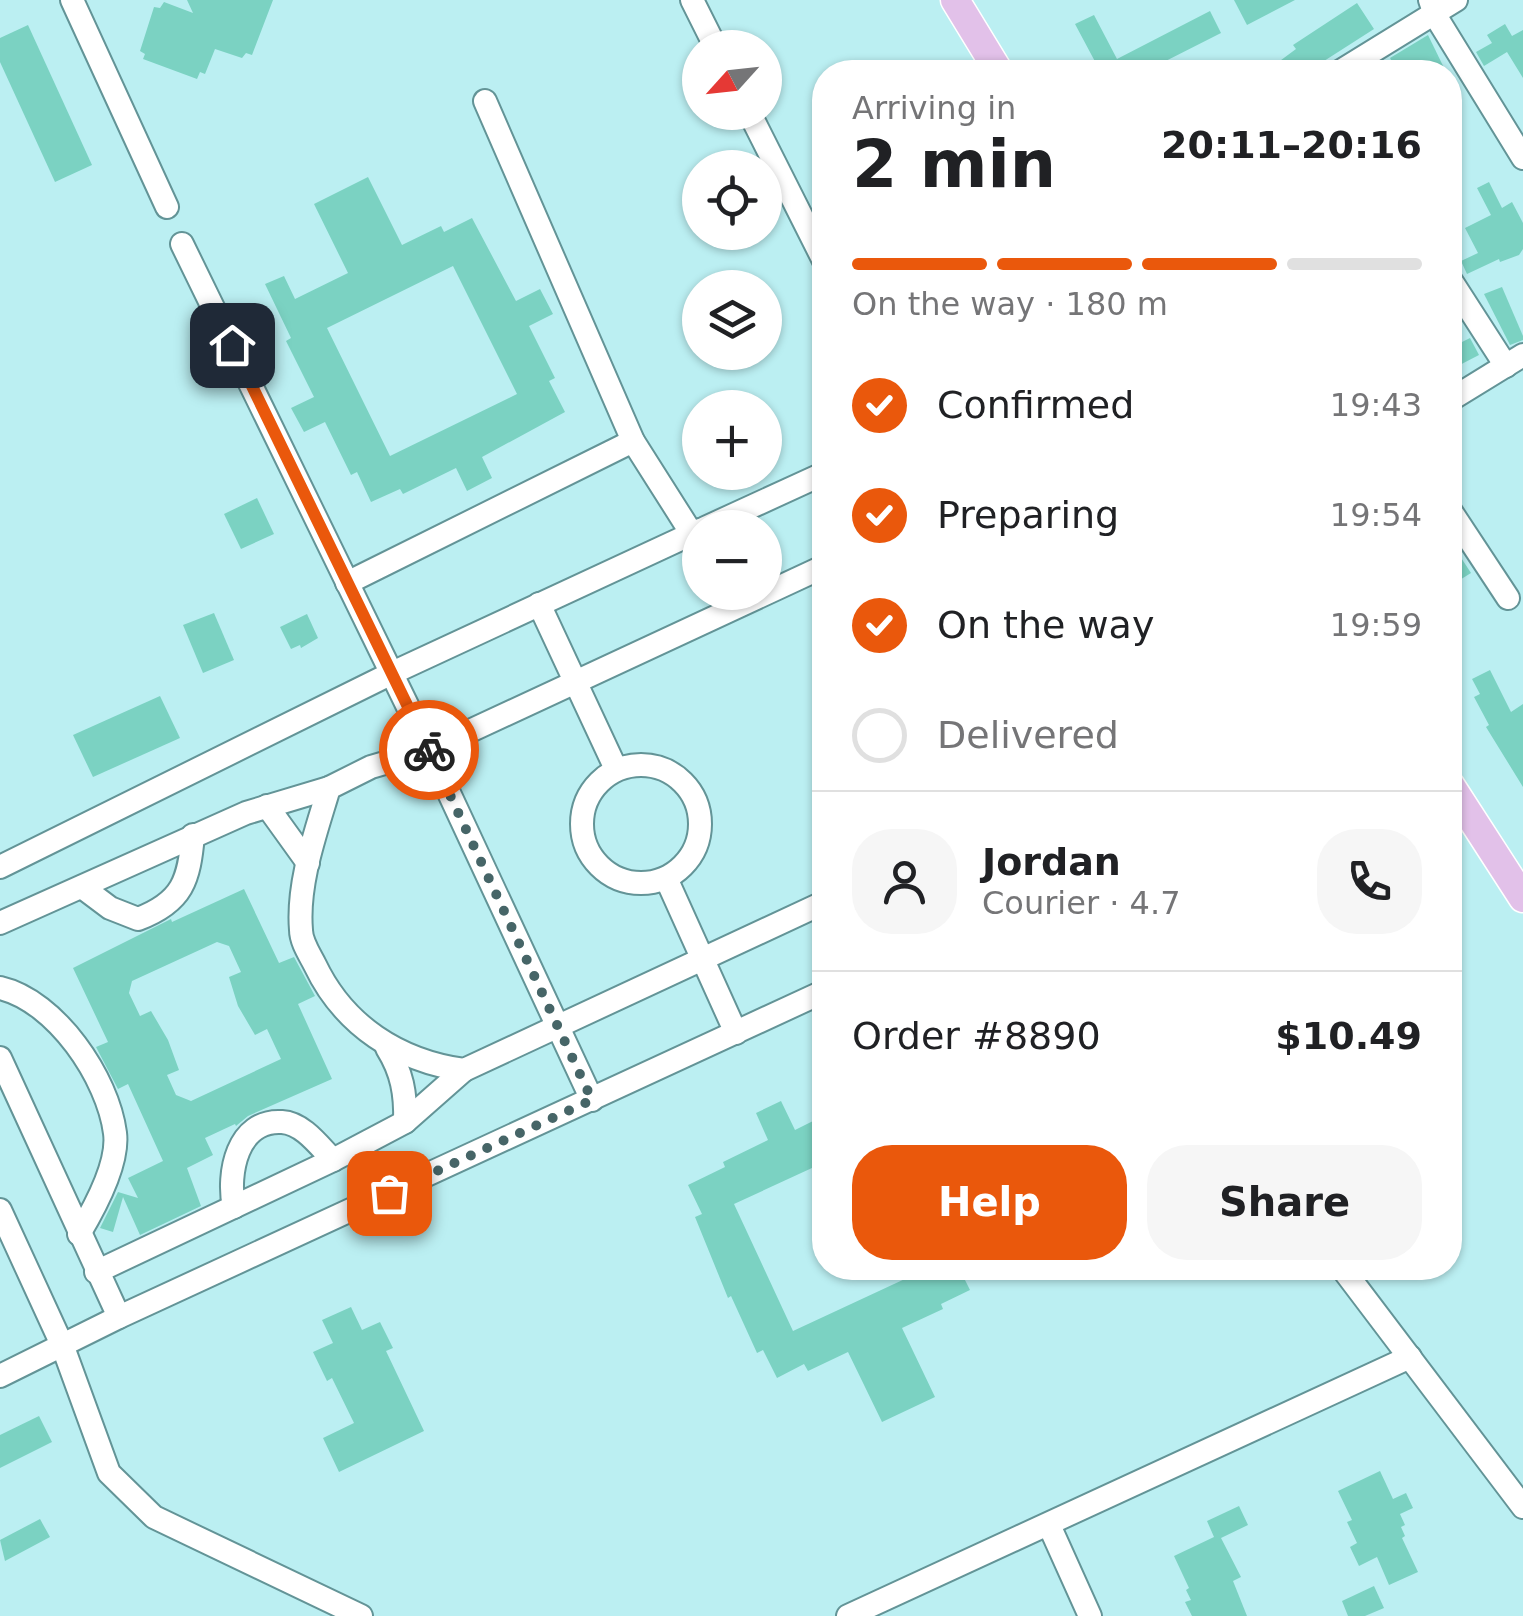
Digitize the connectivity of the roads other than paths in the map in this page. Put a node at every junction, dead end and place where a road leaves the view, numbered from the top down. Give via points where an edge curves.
1 (72, 0) edge
2 (692, 0) edge
3 (954, 0) edge
4 (1456, 0) edge
5 (1432, 8) edge
6 (707, 30) edge
7 (992, 60) edge
8 (1356, 60) edge
9 (485, 101) dead end
10 (758, 130) edge
11 (1523, 158) edge
12 (168, 207) dead end
13 (812, 237) edge
14 (182, 244) dead end
15 (1462, 294) edge
16 (1514, 360) edge
17 (1462, 392) edge
18 (633, 442) junction
19 (812, 478) edge
20 (684, 510) edge
21 (742, 510) edge
22 (1462, 528) edge
23 (682, 538) edge
24 (812, 572) edge
25 (347, 583) junction
26 (1508, 598) dead end
27 (539, 604) junction
28 (390, 674) junction
29 (578, 682) junction
30 (429, 750) junction
31 (616, 769) junction
32 (330, 788) junction
33 (1462, 804) edge
34 (268, 806) junction
35 (194, 835) junction
36 (308, 862) junction
37 (0, 867) edge
38 (666, 878) junction
39 (82, 888) junction
40 (1523, 898) edge
41 (812, 908) edge
42 (0, 923) edge
43 (702, 959) junction
44 (0, 988) edge
45 (812, 997) edge
46 (555, 1027) junction
47 (736, 1032) junction
48 (387, 1048) junction
49 (0, 1058) edge
50 (464, 1070) junction
51 (592, 1100) junction
52 (405, 1122) junction
53 (333, 1160) junction
54 (234, 1207) junction
55 (0, 1210) edge
56 (80, 1234) junction
57 (96, 1272) junction
58 (1351, 1280) edge
59 (118, 1317) junction
60 (63, 1347) junction
61 (1410, 1357) junction
62 (0, 1376) edge
63 (1523, 1507) edge
64 (1049, 1524) junction
65 (361, 1616) edge
66 (848, 1616) edge
67 (1090, 1616) edge

1 - 12 street
2 - 6 street
3 - 7 main road
4 - 5 street
5 - 8 street
5 - 11 street
9 - 18 street
10 - 13 street
14 - 25 street
15 - 16 street
16 - 17 street
18 - 20 street
18 - 25 street
19 - 21 street
22 - 26 street
23 - 27 street
24 - 29 street
25 - 28 street
27 - 28 street
27 - 29 street
28 - 30 street
28 - 37 street
29 - 30 street
29 - 31 street
30 - 32 street
30 - 46 street
31 - 38 street via 660,767 692,793 700,829 695,849
31 - 38 street via 587,798 581,818 588,849 608,874 627,882
32 - 34 street
32 - 36 street
33 - 40 main road
34 - 35 street
34 - 36 street
35 - 39 street
35 - 39 street via 181,890 162,910 138,919
36 - 48 street via 300,934 330,996
38 - 43 street
39 - 42 street
41 - 43 street
43 - 46 street
43 - 47 street
44 - 56 street via 52,1015 76,1041 106,1104 116,1135 98,1202
45 - 47 street
46 - 50 street
46 - 51 street
47 - 51 street
48 - 50 street
48 - 52 street via 399,1066
49 - 56 street
50 - 52 street
51 - 59 street
52 - 53 street
53 - 54 street
53 - 54 street via 295,1126 280,1121 260,1128 236,1153 229,1185
54 - 57 street
55 - 60 street
56 - 57 street
57 - 59 street
58 - 61 street
59 - 60 street
60 - 62 street
60 - 65 street via 110,1473 154,1517
61 - 63 street
61 - 64 street
64 - 66 street
64 - 67 street

